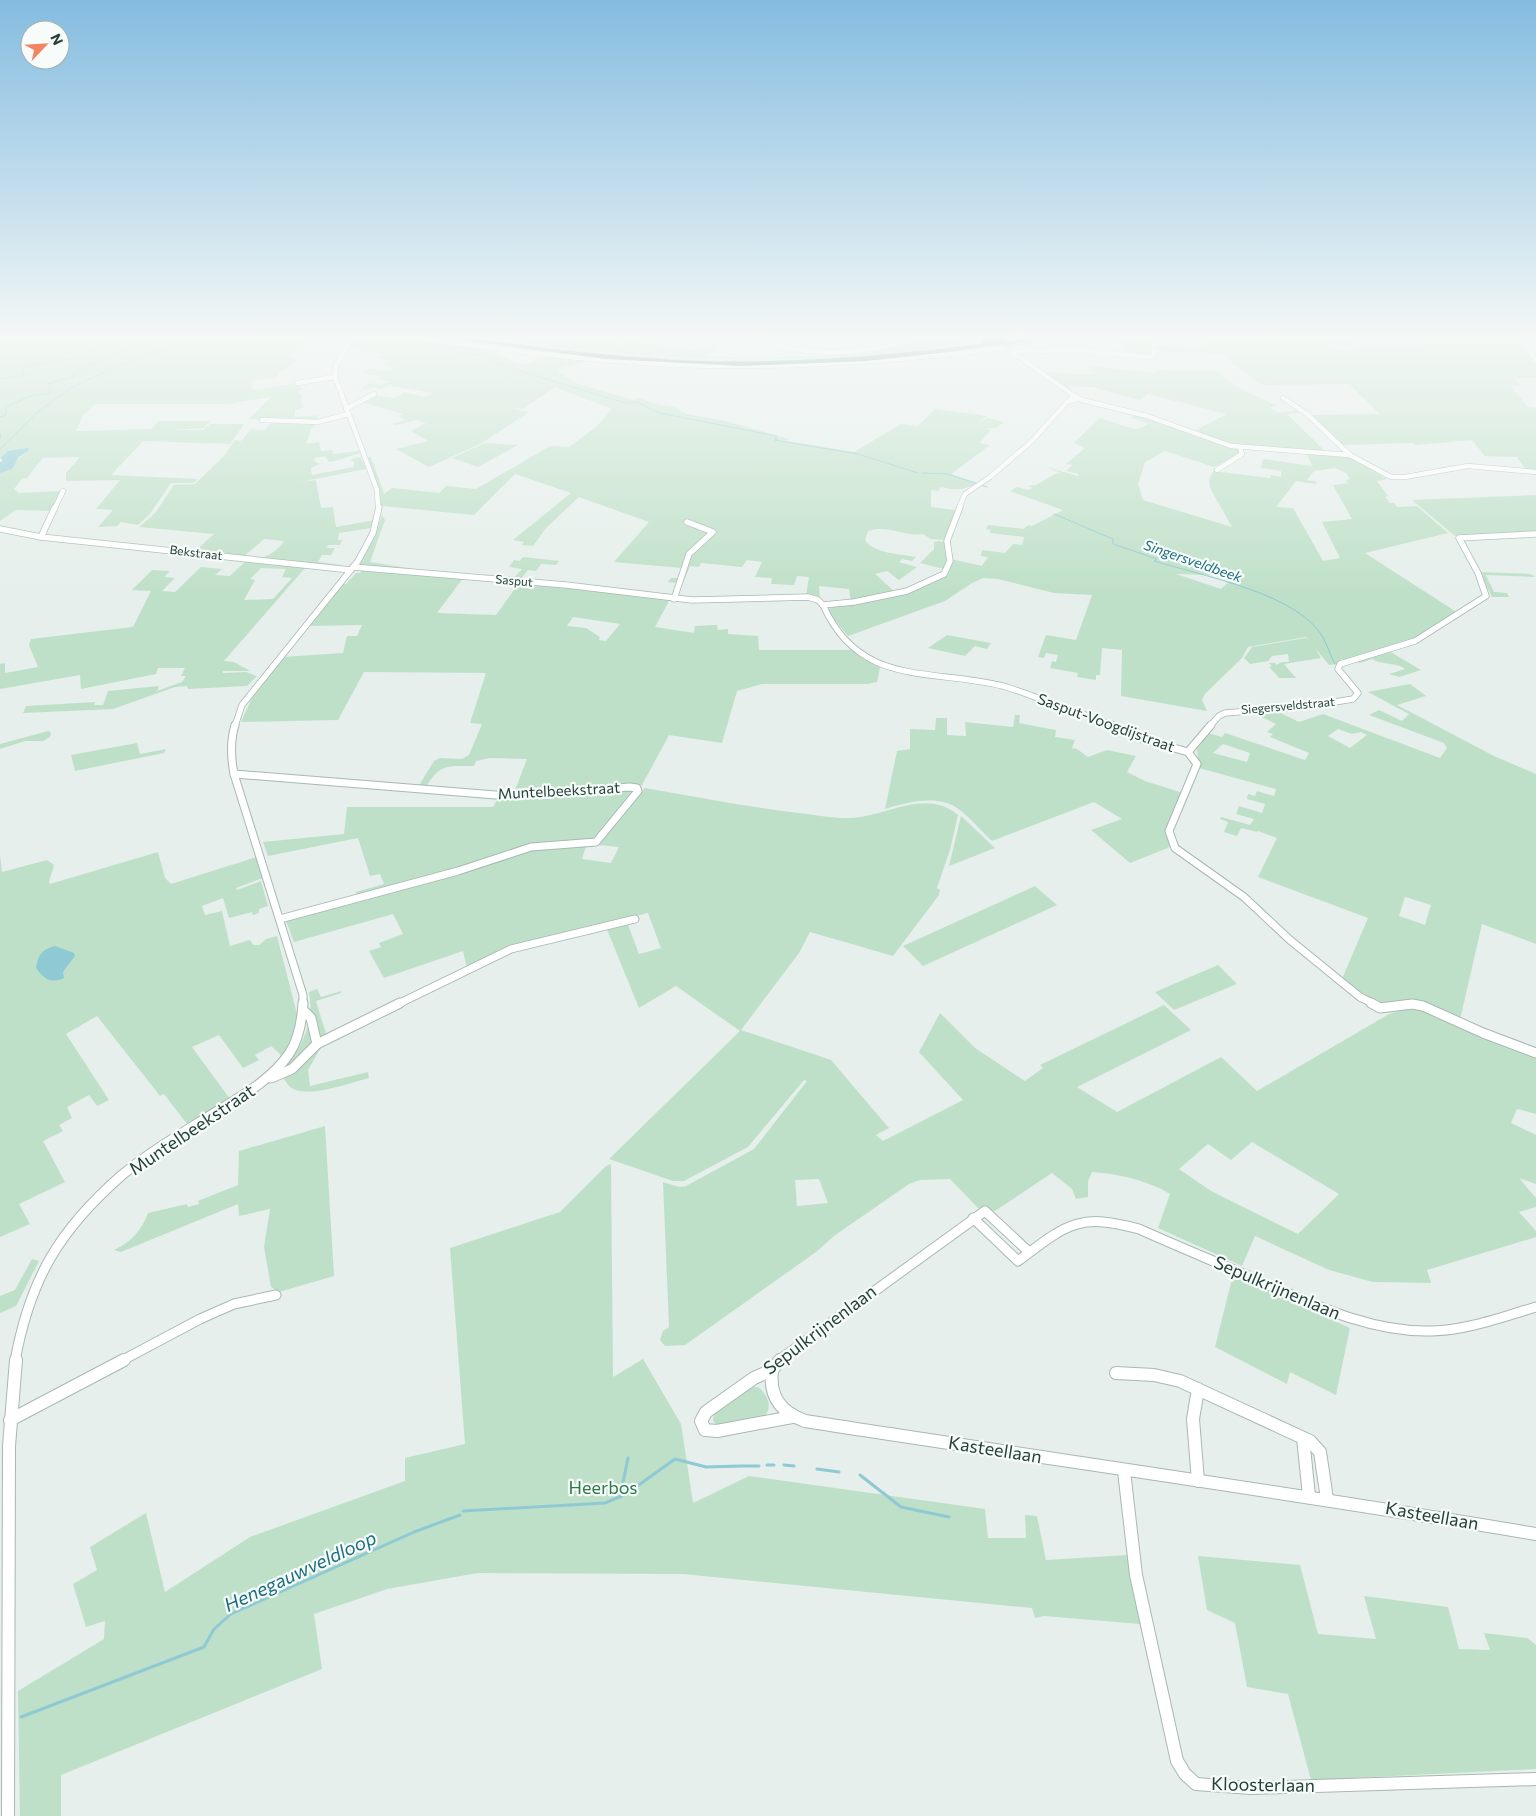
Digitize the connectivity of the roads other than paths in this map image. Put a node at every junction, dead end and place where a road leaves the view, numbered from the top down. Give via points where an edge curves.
1 (351, 423) edge
2 (1049, 423) edge
3 (1165, 423) edge
4 (1317, 423) edge
5 (1240, 447) junction
6 (1350, 455) junction
7 (1217, 470) dead end
8 (1536, 472) edge
9 (63, 491) dead end
10 (687, 522) dead end
11 (0, 529) edge
12 (1536, 534) edge
13 (41, 537) junction
14 (352, 569) junction
15 (674, 599) junction
16 (823, 604) junction
17 (1188, 752) junction
18 (234, 774) junction
19 (280, 919) junction
20 (635, 919) dead end
21 (304, 1011) junction
22 (317, 1044) junction
23 (1536, 1053) edge
24 (269, 1078) junction
25 (973, 1218) junction
26 (1030, 1252) junction
27 (276, 1295) dead end
28 (1536, 1307) edge
29 (772, 1370) junction
30 (1116, 1374) dead end
31 (1198, 1389) junction
32 (792, 1417) junction
33 (10, 1420) junction
34 (705, 1430) joint
35 (1303, 1438) junction
36 (1124, 1471) junction
37 (1198, 1481) junction
38 (1309, 1496) junction
39 (1327, 1499) junction
40 (1536, 1534) edge
41 (1536, 1779) edge
42 (8, 1816) edge

1 - 14 street, Muntelbeekstraat via 379,500 376,528
2 - 16 street via 996,472 965,494 947,541 950,561 944,574 907,591 854,602
3 - 5 street
4 - 6 street
5 - 6 street
5 - 7 street via 1242,454
6 - 8 street via 1391,476 1405,477 1468,466
9 - 13 street
10 - 15 street via 713,532 689,554
11 - 13 street, Bekstraat
12 - 17 street, Siegersveldstraat via 1458,538 1478,573 1486,596 1415,641 1340,664 1338,669 1358,693 1353,699 1225,713
13 - 14 street, Bekstraat
14 - 15 street, Sasput via 402,570 566,585
14 - 18 street, Muntelbeekstraat via 242,705 231,740
15 - 16 street, Sasput via 800,596
16 - 17 street, Sasput-Voogdijstraat via 827,615 852,646 887,668 1004,686 1146,740
17 - 23 street, Sasput-Voogdijstraat via 1197,764 1169,831 1175,848 1244,897 1343,984 1372,1004 1386,1008 1412,1004 1423,1006
18 - 19 street, Muntelbeekstraat
18 - 19 street, Muntelbeekstraat via 508,796 630,787 638,791 596,842 530,847 458,871
19 - 21 street, Muntelbeekstraat via 303,995
20 - 22 street, Muntelbeekstraat via 511,949
21 - 22 street, Muntelbeekstraat via 311,1018
21 - 24 street, Muntelbeekstraat via 293,1049
22 - 24 street, Muntelbeekstraat via 292,1069
24 - 33 street, Muntelbeekstraat via 134,1166 91,1206 64,1239 32,1288 23,1312 16,1341
25 - 26 street via 985,1210
25 - 26 street, Sepulkrijnenlaan via 1018,1261
25 - 29 street, Sepulkrijnenlaan via 788,1352
26 - 28 street, Sepulkrijnenlaan via 1074,1222 1093,1218 1139,1229 1342,1317 1366,1324 1416,1331 1450,1330
27 - 33 street via 234,1304 200,1319
29 - 32 street via 773,1397
29 - 34 street, Sepulkrijnenlaan via 754,1378 706,1412 701,1421
30 - 31 street via 1154,1375
31 - 35 street
31 - 37 street via 1193,1419
32 - 34 street, Kasteellaan
32 - 36 street, Kasteellaan
33 - 42 street, Muntelbeekstraat
35 - 38 street
35 - 39 street via 1320,1452
36 - 37 street, Kasteellaan
36 - 41 street, Kloosterlaan via 1136,1575 1175,1751 1185,1774 1196,1784 1251,1788
37 - 38 street, Kasteellaan
38 - 39 street, Kasteellaan
39 - 40 street, Kasteellaan

